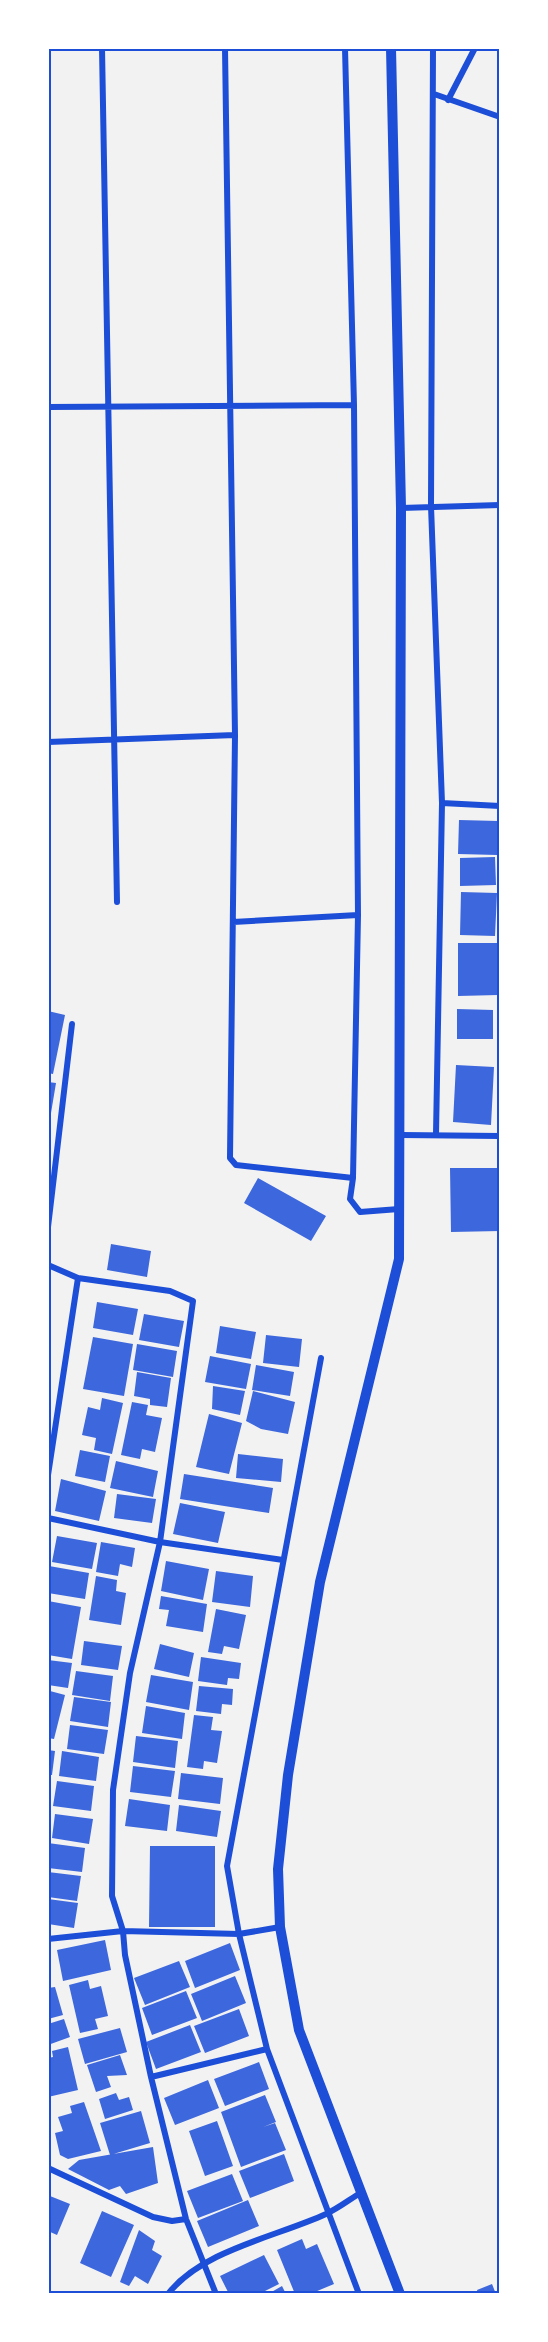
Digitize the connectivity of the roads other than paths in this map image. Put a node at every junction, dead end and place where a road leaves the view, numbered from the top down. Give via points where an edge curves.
1 (102, 48) edge
2 (225, 48) edge
3 (345, 48) edge
4 (391, 48) edge
5 (434, 48) edge
6 (475, 48) edge
7 (434, 94) junction
8 (448, 100) junction
9 (500, 117) edge
10 (354, 405) junction
11 (109, 406) junction
12 (228, 406) junction
13 (48, 407) edge
14 (500, 505) edge
15 (431, 506) junction
16 (401, 508) junction
17 (235, 735) junction
18 (115, 740) junction
19 (48, 742) edge
20 (442, 803) junction
21 (500, 806) edge
22 (117, 902) dead end
23 (358, 915) junction
24 (233, 922) junction
25 (72, 1024) dead end
26 (436, 1134) junction
27 (401, 1135) junction
28 (500, 1136) edge
29 (353, 1178) junction
30 (399, 1209) junction
31 (48, 1227) edge
32 (48, 1264) edge
33 (78, 1278) junction
34 (321, 1358) dead end
35 (48, 1475) edge
36 (48, 1518) edge
37 (160, 1542) junction
38 (283, 1560) junction
39 (280, 1927) junction
40 (123, 1931) junction
41 (239, 1934) junction
42 (48, 1939) edge
43 (267, 2049) junction
44 (151, 2077) junction
45 (48, 2168) edge
46 (362, 2192) junction
47 (328, 2213) junction
48 (186, 2219) junction
49 (204, 2263) junction
50 (168, 2294) edge
51 (216, 2294) edge
52 (359, 2294) edge
53 (400, 2294) edge

1 - 11 street
2 - 12 street
3 - 10 street
4 - 16 street
5 - 7 street
6 - 8 street
7 - 8 street
7 - 15 street
8 - 9 street
10 - 12 street
10 - 23 street
11 - 12 street
11 - 13 street
11 - 18 street
12 - 17 street
14 - 15 street
15 - 16 street
15 - 20 street
16 - 27 street
17 - 18 street
17 - 24 street
18 - 19 street
18 - 22 street
20 - 21 street
20 - 26 street
23 - 24 street
23 - 29 street
24 - 29 street via 230,1158 236,1165
25 - 31 street
26 - 27 street
26 - 28 street
27 - 30 street
29 - 30 street via 350,1199 360,1212
30 - 39 street via 399,1259 318,1593 288,1775 278,1869
32 - 33 street
33 - 35 street
33 - 37 street via 170,1291 193,1301
34 - 38 street
36 - 37 street
37 - 38 street
37 - 40 street via 130,1673 113,1790 112,1896
38 - 41 street via 227,1866
39 - 41 street
39 - 46 street via 299,2030
40 - 41 street
40 - 42 street
40 - 44 street
41 - 43 street
43 - 44 street
43 - 47 street
44 - 48 street
45 - 48 street via 153,2217 172,2222
46 - 47 street
46 - 53 street
47 - 49 street
47 - 52 street
48 - 49 street
49 - 50 street via 180,2278
49 - 51 street

